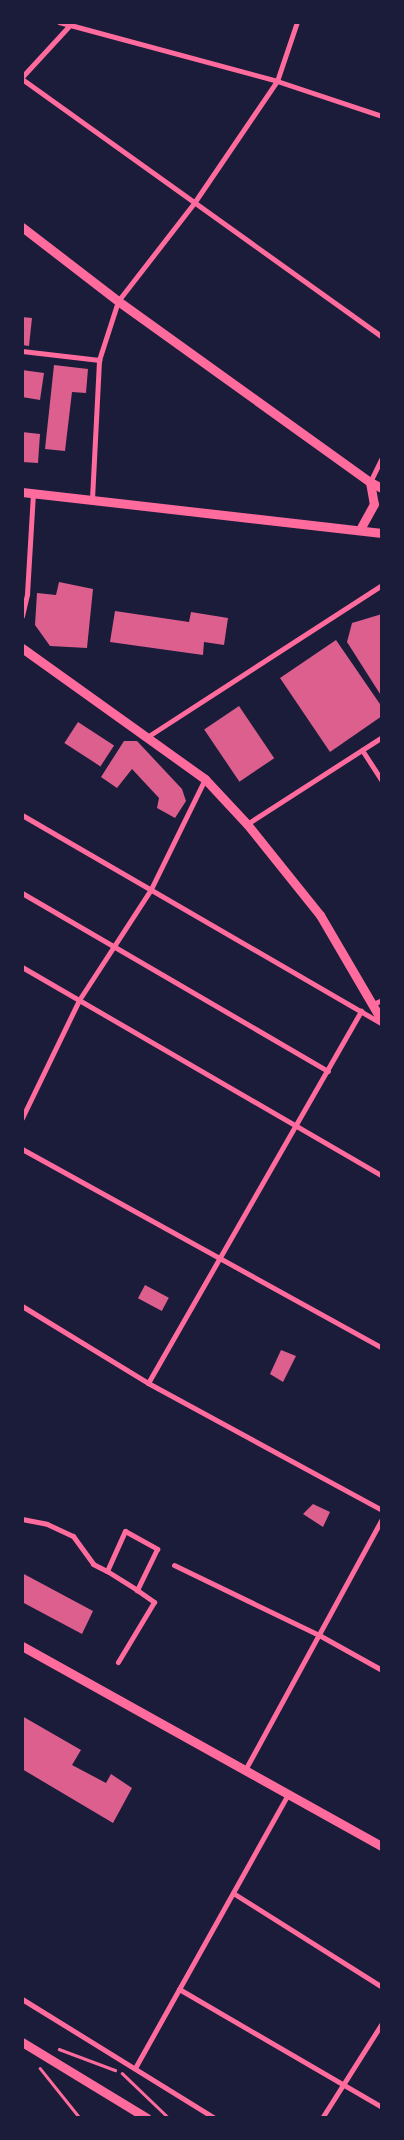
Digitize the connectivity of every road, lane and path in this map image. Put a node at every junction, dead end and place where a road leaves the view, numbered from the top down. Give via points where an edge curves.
1 (59, 22) edge
2 (296, 22) edge
3 (69, 26) junction
4 (22, 78) edge
5 (277, 81) junction
6 (382, 116) edge
7 (194, 203) junction
8 (22, 227) edge
9 (118, 301) junction
10 (382, 338) edge
11 (22, 351) edge
12 (99, 360) junction
13 (382, 457) edge
14 (370, 482) junction
15 (382, 488) edge
16 (22, 492) edge
17 (33, 494) junction
18 (92, 499) junction
19 (360, 529) junction
20 (382, 533) edge
21 (382, 584) edge
22 (22, 616) edge
23 (22, 648) edge
24 (147, 737) junction
25 (382, 737) edge
26 (362, 750) junction
27 (206, 779) junction
28 (382, 781) edge
29 (22, 815) edge
30 (247, 824) junction
31 (152, 890) junction
32 (22, 893) edge
33 (113, 948) junction
34 (22, 967) edge
35 (79, 1000) junction
36 (378, 1002) edge
37 (361, 1011) junction
38 (382, 1022) edge
39 (328, 1071) junction
40 (22, 1118) edge
41 (297, 1127) junction
42 (22, 1149) edge
43 (382, 1176) edge
44 (219, 1258) junction
45 (22, 1306) edge
46 (382, 1348) edge
47 (148, 1383) junction
48 (382, 1510) edge
49 (22, 1519) edge
50 (382, 1519) edge
51 (174, 1565) dead end
52 (107, 1571) junction
53 (137, 1590) junction
54 (319, 1635) junction
55 (22, 1646) edge
56 (118, 1662) dead end
57 (382, 1670) edge
58 (245, 1770) junction
59 (288, 1794) junction
60 (382, 1846) edge
61 (232, 1893) junction
62 (382, 1987) edge
63 (179, 1989) junction
64 (22, 1999) edge
65 (382, 2023) edge
66 (22, 2042) edge
67 (135, 2068) junction
68 (119, 2071) dead end
69 (343, 2085) junction
70 (382, 2107) edge
71 (147, 2118) edge
72 (169, 2118) edge
73 (215, 2118) edge
74 (322, 2118) edge

1 - 3 street
2 - 5 street
3 - 4 street
3 - 5 street
4 - 7 street
5 - 6 street
5 - 7 street
7 - 9 street
7 - 10 street
8 - 9 street
9 - 12 street
9 - 14 street
11 - 12 street
12 - 18 street
13 - 14 street
14 - 15 street
14 - 19 street via 374,504
16 - 17 street
17 - 18 street
17 - 22 street via 27,594
18 - 19 street
19 - 20 street
21 - 24 street
23 - 24 street
24 - 27 street
25 - 26 street
26 - 28 street
26 - 30 street
27 - 30 street
27 - 31 street
29 - 31 street
30 - 36 street via 320,915
31 - 33 street
31 - 37 street
32 - 33 street
33 - 35 street
33 - 39 street
34 - 35 street
35 - 40 street
35 - 41 street
36 - 38 street
37 - 38 street
37 - 39 street
39 - 41 street
41 - 43 street
41 - 44 street
42 - 44 street
44 - 46 street
44 - 47 street
45 - 47 street
47 - 48 street
49 - 52 street via 48,1524 73,1536 94,1564
50 - 54 street
51 - 54 street
52 - 53 street
52 - 53 street via 125,1531 156,1549
53 - 56 street via 154,1602
54 - 57 street
54 - 58 street
55 - 58 street
58 - 59 street
59 - 60 street
59 - 61 street
61 - 62 street
61 - 63 street
63 - 67 street
63 - 69 street
64 - 67 street
65 - 69 street
66 - 71 street
67 - 73 street
68 - 72 path
69 - 70 street
69 - 74 street

